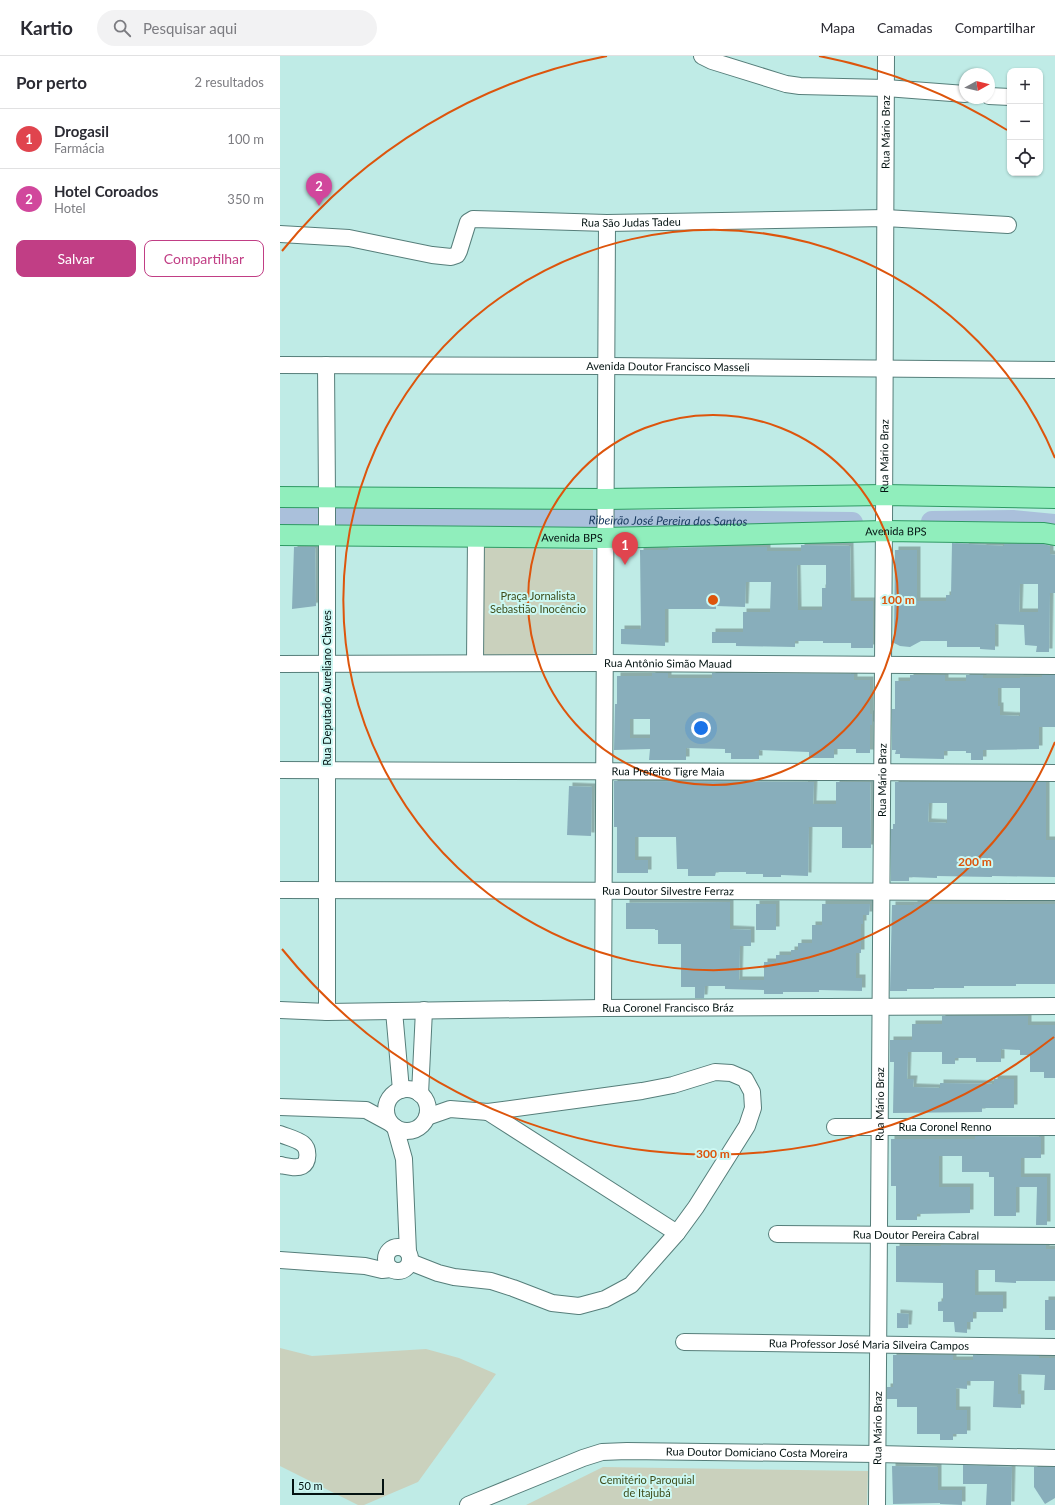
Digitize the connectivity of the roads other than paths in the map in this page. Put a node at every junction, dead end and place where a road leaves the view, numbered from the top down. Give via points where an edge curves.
1 (702, 56) edge
2 (886, 56) edge
3 (886, 88) junction
4 (959, 94) edge
5 (995, 97) edge
6 (1007, 98) edge
7 (885, 218) junction
8 (607, 223) junction
9 (1008, 225) dead end
10 (280, 234) edge
11 (280, 365) edge
12 (326, 365) junction
13 (607, 366) junction
14 (885, 368) junction
15 (1055, 370) edge
16 (280, 496) edge
17 (1055, 498) edge
18 (884, 499) junction
19 (327, 500) junction
20 (605, 502) junction
21 (884, 527) junction
22 (327, 532) junction
23 (280, 535) edge
24 (605, 535) junction
25 (1055, 535) edge
26 (476, 536) junction
27 (475, 663) junction
28 (605, 663) junction
29 (280, 664) edge
30 (327, 664) junction
31 (883, 665) junction
32 (1055, 666) edge
33 (280, 770) edge
34 (327, 770) junction
35 (605, 772) junction
36 (882, 772) junction
37 (1055, 773) edge
38 (280, 890) edge
39 (327, 890) junction
40 (604, 891) junction
41 (881, 892) junction
42 (1055, 892) edge
43 (1055, 1006) edge
44 (880, 1007) junction
45 (603, 1008) junction
46 (280, 1010) edge
47 (424, 1010) junction
48 (394, 1011) junction
49 (327, 1012) junction
50 (395, 1094) junction
51 (422, 1095) junction
52 (280, 1107) edge
53 (450, 1109) junction
54 (366, 1110) junction
55 (488, 1112) junction
56 (427, 1117) junction
57 (392, 1125) junction
58 (835, 1127) dead end
59 (1055, 1127) edge
60 (879, 1128) junction
61 (413, 1131) junction
62 (280, 1134) edge
63 (404, 1160) junction
64 (280, 1165) edge
65 (406, 1230) junction
66 (677, 1234) junction
67 (777, 1234) dead end
68 (879, 1235) junction
69 (1055, 1236) edge
70 (409, 1257) junction
71 (389, 1258) junction
72 (280, 1260) edge
73 (684, 1342) dead end
74 (878, 1345) junction
75 (1055, 1347) edge
76 (877, 1454) junction
77 (1055, 1458) edge
78 (468, 1505) edge
79 (877, 1505) edge

1 - 3 street via 786,84
2 - 3 street, Rua Mário Braz
3 - 4 street
3 - 7 street, Rua Mário Braz
5 - 6 street
7 - 8 street, Rua São Judas Tadeu
7 - 9 street, Rua São Judas Tadeu
7 - 14 street, Rua Mário Braz
8 - 10 street, Rua São Judas Tadeu via 473,219 468,222 460,251 452,257 349,238
8 - 13 street
11 - 12 street, Avenida Doutor Francisco Masseli
12 - 13 street, Avenida Doutor Francisco Masseli
12 - 19 street, Rua Deputado Aureliano Chaves
13 - 14 street, Avenida Doutor Francisco Masseli
13 - 20 street
14 - 15 street, Avenida Doutor Francisco Masseli
14 - 18 street, Rua Mário Braz
16 - 19 main road
17 - 18 main road
18 - 20 main road
18 - 21 street, Rua Mário Braz
19 - 20 main road
19 - 22 street, Rua Deputado Aureliano Chaves
20 - 24 street
21 - 24 main road, Avenida BPS
21 - 25 main road, Avenida BPS
21 - 31 street, Rua Mário Braz
22 - 23 main road, Avenida BPS
22 - 26 main road, Avenida BPS
22 - 30 street, Rua Deputado Aureliano Chaves
24 - 26 main road, Avenida BPS
24 - 28 street
26 - 27 street
27 - 28 street, Rua Antônio Simão Mauad
27 - 30 street, Rua Antônio Simão Mauad
28 - 31 street, Rua Antônio Simão Mauad
28 - 35 street
29 - 30 street, Rua Antônio Simão Mauad
30 - 34 street, Rua Deputado Aureliano Chaves
31 - 32 street, Rua Antônio Simão Mauad
31 - 36 street, Rua Mário Braz
33 - 34 street, Rua Prefeito Tigre Maia
34 - 35 street, Rua Prefeito Tigre Maia
34 - 39 street, Rua Deputado Aureliano Chaves
35 - 36 street, Rua Prefeito Tigre Maia
35 - 40 street
36 - 37 street, Rua Prefeito Tigre Maia
36 - 41 street, Rua Mário Braz
38 - 39 street, Rua Doutor Silvestre Ferraz
39 - 40 street, Rua Doutor Silvestre Ferraz
39 - 49 street, Rua Deputado Aureliano Chaves
40 - 41 street, Rua Doutor Silvestre Ferraz
40 - 45 street
41 - 42 street, Rua Doutor Silvestre Ferraz
41 - 44 street, Rua Mário Braz
43 - 44 street, Rua Coronel Francisco Bráz
44 - 45 street, Rua Coronel Francisco Bráz
44 - 60 street, Rua Mário Braz
45 - 47 street, Rua Coronel Francisco Bráz
46 - 49 street, Rua Coronel Francisco Bráz
47 - 48 street, Rua Coronel Francisco Bráz
47 - 51 street
48 - 49 street, Rua Coronel Francisco Bráz
48 - 50 street
50 - 51 street via 407,1089
50 - 54 street
50 - 57 street via 386,1107
51 - 53 street via 442,1102
51 - 56 street via 427,1103
52 - 54 street
53 - 55 street
53 - 56 street
54 - 57 street
55 - 66 street
55 - 66 street via 642,1092 715,1072 731,1073 745,1079 752,1092 753,1108 747,1126
56 - 61 street via 424,1123
57 - 61 street via 407,1132
57 - 63 street
58 - 60 street, Rua Coronel Renno
59 - 60 street, Rua Coronel Renno
60 - 68 street, Rua Mário Braz
61 - 63 street
62 - 64 street via 302,1143 308,1155 302,1166
63 - 65 street
65 - 70 street
65 - 71 street
66 - 70 street via 631,1285 605,1299 579,1306 552,1303 491,1281 438,1273
67 - 68 street, Rua Doutor Pereira Cabral
68 - 69 street, Rua Doutor Pereira Cabral
68 - 74 street, Rua Mário Braz
70 - 71 street via 401,1247
70 - 71 street via 404,1269 400,1271
71 - 72 street via 382,1270 365,1266
73 - 74 street, Rua Professor José Maria Silveira Campos
74 - 75 street, Rua Professor José Maria Silveira Campos
74 - 76 street, Rua Mário Braz
76 - 77 street, Rua Doutor Domiciano Costa Moreira
76 - 78 street, Rua Doutor Domiciano Costa Moreira via 627,1450 602,1452
76 - 79 street, Rua Mário Braz

